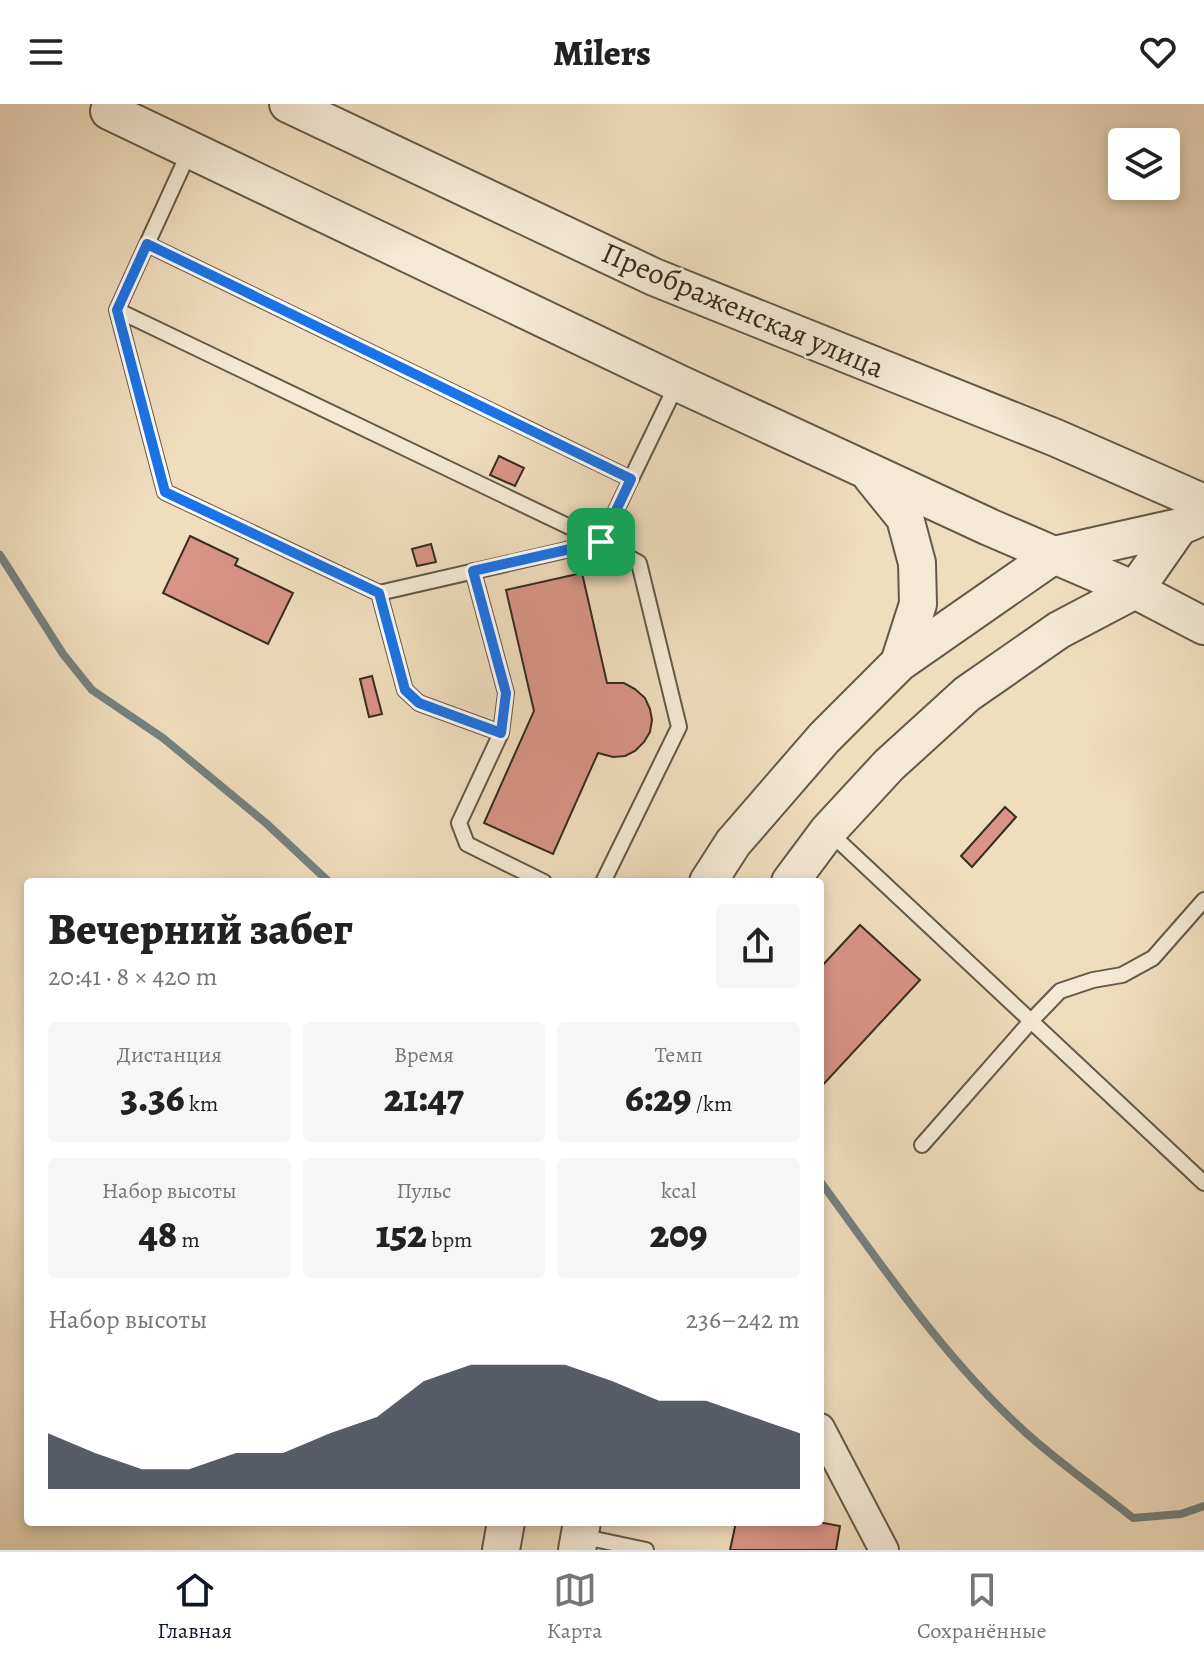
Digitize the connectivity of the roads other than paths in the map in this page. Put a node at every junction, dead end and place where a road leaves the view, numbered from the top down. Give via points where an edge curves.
1 (288, 104) edge
2 (111, 108) edge
3 (190, 150) junction
4 (147, 244) junction
5 (117, 310) junction
6 (678, 383) junction
7 (865, 469) junction
8 (631, 479) junction
9 (1198, 521) edge
10 (601, 542) junction
11 (1054, 555) junction
12 (473, 571) junction
13 (1135, 590) junction
14 (379, 593) junction
15 (1204, 626) edge
16 (899, 663) junction
17 (501, 733) junction
18 (828, 831) junction
19 (536, 878) edge
20 (605, 878) edge
21 (711, 878) edge
22 (793, 878) edge
23 (1204, 900) edge
24 (1031, 1021) junction
25 (922, 1145) dead end
26 (1204, 1183) edge
27 (824, 1436) edge
28 (505, 1526) edge
29 (579, 1536) edge
30 (501, 1550) edge
31 (646, 1550) edge
32 (884, 1550) edge

1 - 9 street, Преображенская улица via 654,277 1056,438
2 - 3 street
3 - 4 lane
3 - 6 street
4 - 5 lane
4 - 8 lane
5 - 10 lane
5 - 14 lane via 165,492
6 - 7 street
6 - 8 lane
7 - 11 street
7 - 16 street via 905,518 917,563 918,604
8 - 10 lane
9 - 11 street
9 - 13 street
10 - 12 lane
10 - 20 lane via 639,563 679,727
11 - 13 street
11 - 16 street
12 - 14 lane
12 - 17 lane via 506,693
13 - 15 street
13 - 18 street via 1059,630 967,694 889,765
14 - 17 lane via 405,690 419,703
16 - 21 street via 814,750 733,843
17 - 19 lane via 459,823 467,844
18 - 22 street
18 - 24 lane
23 - 24 lane via 1153,958 1122,975 1060,991
24 - 25 lane
24 - 26 lane
27 - 32 street
28 - 30 street
29 - 31 lane

